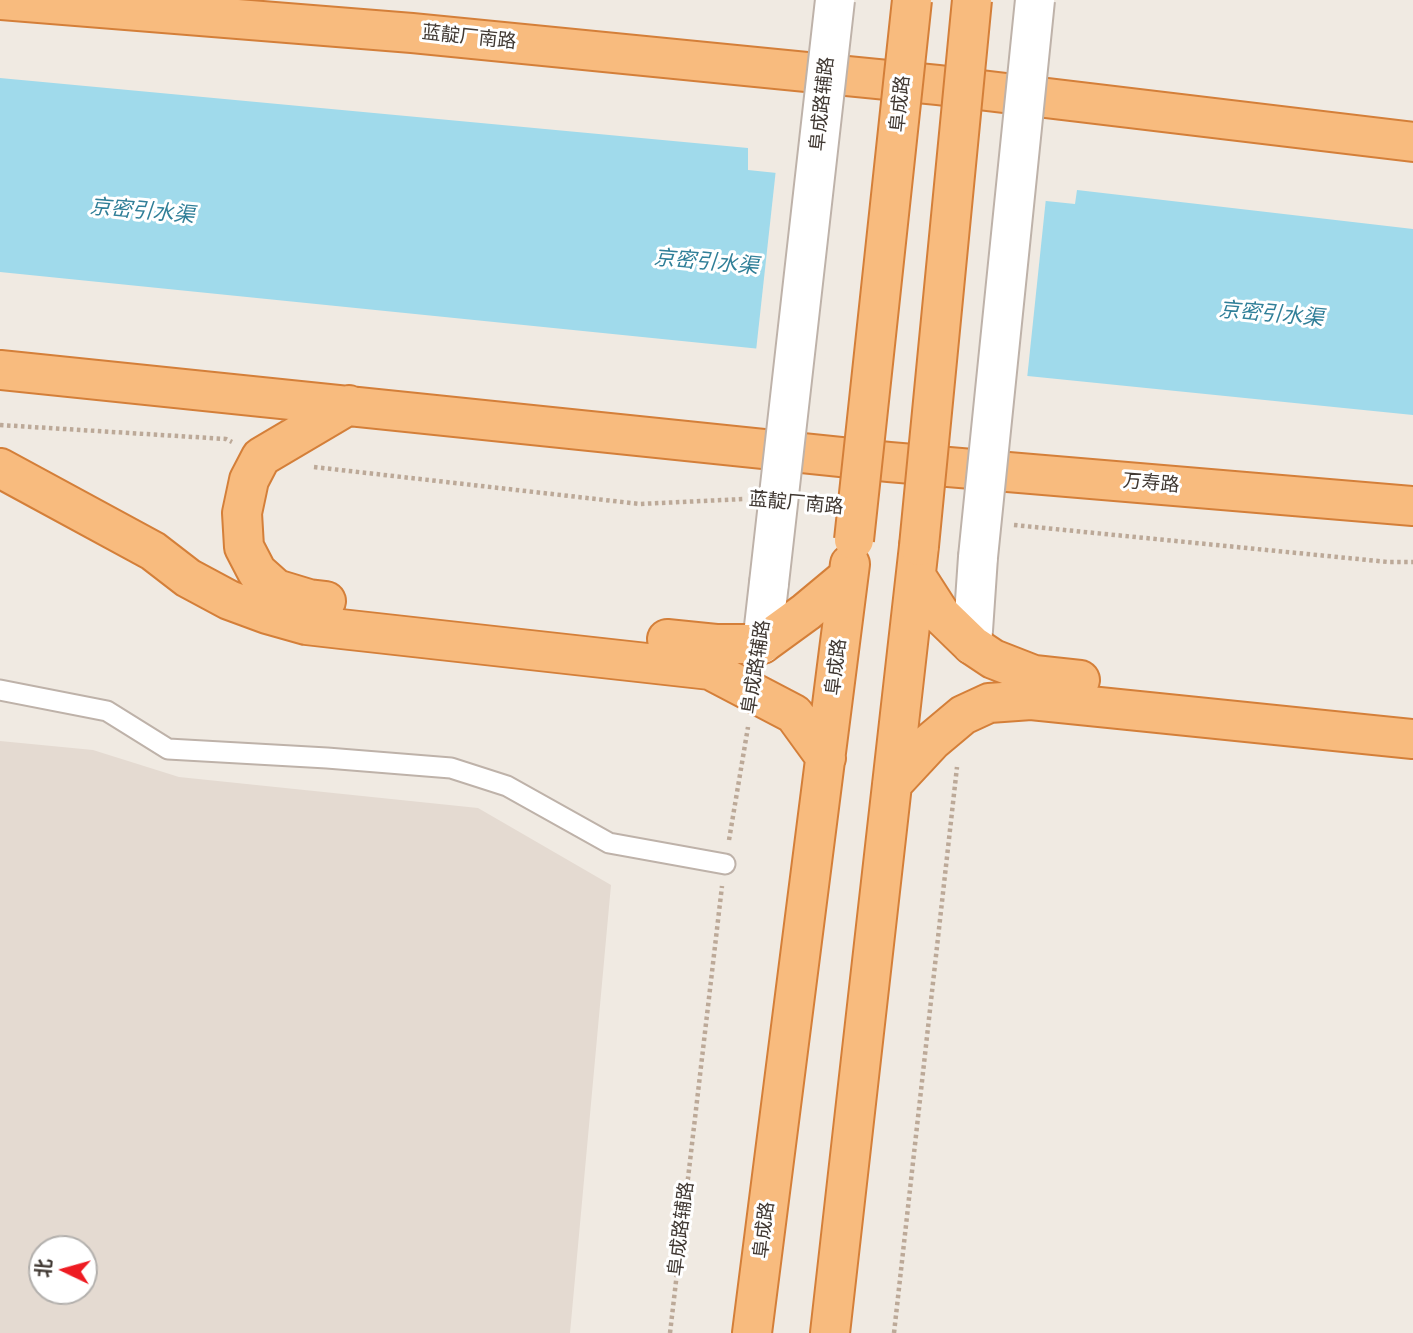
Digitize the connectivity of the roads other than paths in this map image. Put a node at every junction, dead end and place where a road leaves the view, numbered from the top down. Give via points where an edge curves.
1 (1, 0) edge
2 (365, 0) edge
3 (835, 0) edge
4 (912, 0) edge
5 (972, 0) edge
6 (1035, 0) edge
7 (412, 33) junction
8 (1401, 136) edge
9 (0, 370) edge
10 (349, 405) junction
11 (0, 468) edge
12 (1362, 501) junction
13 (1413, 506) edge
14 (1413, 530) edge
15 (917, 561) junction
16 (848, 577) junction
17 (762, 644) junction
18 (972, 645) junction
19 (0, 690) edge
20 (1413, 713) edge
21 (1413, 739) edge
22 (826, 758) junction
23 (892, 784) junction
24 (725, 864) road end
25 (752, 1333) edge
26 (830, 1333) edge

1 - 7 highway, 蓝靛厂南路
2 - 7 highway
3 - 17 street, 阜成路辅路, bridge
4 - 16 highway, 阜成路, bridge
5 - 15 highway, bridge
6 - 18 street, bridge
7 - 8 highway, 蓝靛厂南路
9 - 10 highway
10 - 12 highway, 万寿路 via 889,461
10 - 17 highway via 261,457 248,480 242,513 244,547 257,572 276,589 341,603 716,644
11 - 22 highway via 153,551 229,600 267,614 306,625 710,670 794,714
12 - 13 highway, 万寿路
12 - 14 highway
15 - 18 highway via 941,615
15 - 23 highway
16 - 17 highway
16 - 22 highway, 阜成路
18 - 20 highway via 1034,675
19 - 24 lane via 107,711 168,749 451,768 507,786 609,843
21 - 23 highway via 1031,700 989,703 963,715
22 - 25 highway, 阜成路
23 - 26 highway

